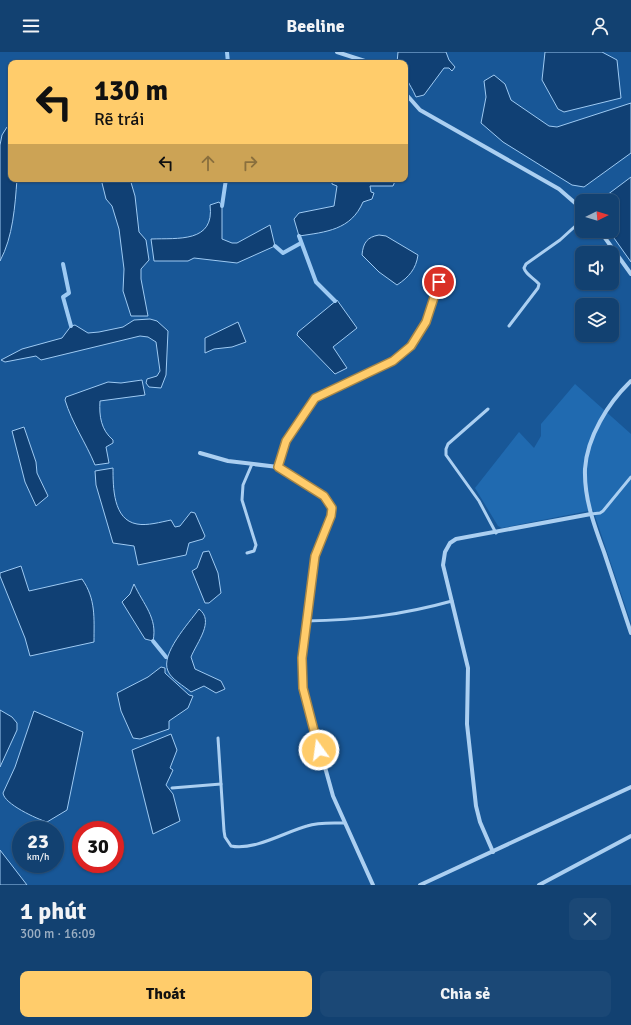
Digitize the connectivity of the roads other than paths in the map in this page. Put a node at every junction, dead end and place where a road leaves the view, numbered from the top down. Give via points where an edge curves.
1 (337, 52) edge
2 (362, 60) edge
3 (408, 96) edge
4 (575, 203) edge
5 (575, 227) edge
6 (605, 238) edge
7 (444, 269) dead end
8 (631, 274) edge
9 (509, 326) dead end
10 (631, 381) edge
11 (488, 409) dead end
12 (200, 453) dead end
13 (252, 464) junction
14 (278, 467) junction
15 (631, 477) edge
16 (591, 514) junction
17 (496, 533) junction
18 (247, 553) dead end
19 (453, 601) junction
20 (306, 621) junction
21 (631, 633) edge
22 (218, 738) dead end
23 (221, 784) junction
24 (631, 787) edge
25 (172, 788) dead end
26 (344, 823) junction
27 (631, 836) edge
28 (493, 852) junction
29 (373, 885) edge
30 (420, 885) edge
31 (539, 885) edge

1 - 2 street
3 - 4 street via 420,110 559,189
5 - 9 lane via 526,264 525,272 536,281 538,288
6 - 8 street
7 - 14 lane via 426,322 411,346 393,361 315,398 286,441
10 - 16 street via 608,410 588,452 586,484
11 - 17 lane via 448,444 446,455 479,501
12 - 13 street via 218,459
13 - 14 street
13 - 18 lane via 241,492 243,508 256,545 254,551
14 - 20 street via 324,496 332,508 315,556
15 - 16 lane via 603,511
16 - 17 street
16 - 21 street
17 - 19 street via 456,539 446,549 443,565
19 - 20 lane via 380,617
19 - 28 street via 468,668 467,724 476,806
20 - 26 street via 302,658 303,688 323,765
22 - 23 lane
23 - 25 lane
23 - 26 lane via 224,831 231,846 243,847 307,826
24 - 28 street
26 - 29 street
27 - 31 street
28 - 30 street

